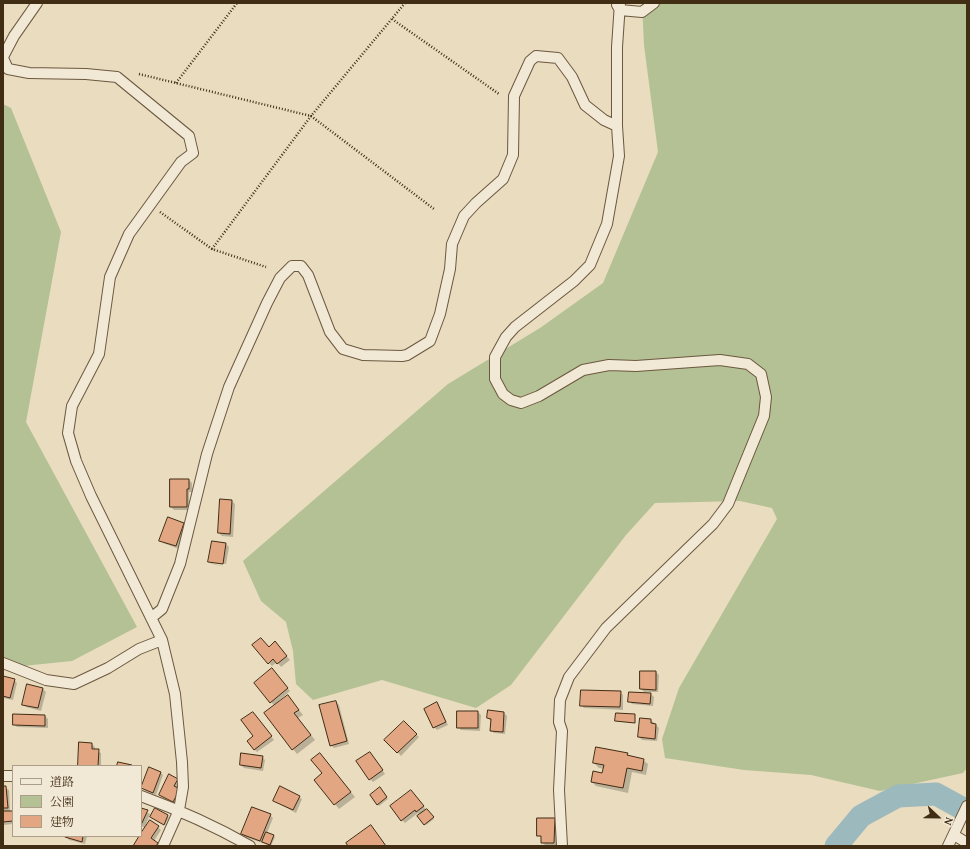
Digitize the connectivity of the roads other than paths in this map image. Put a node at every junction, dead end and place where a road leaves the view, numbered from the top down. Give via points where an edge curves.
1 (37, 3) edge
2 (654, 3) edge
3 (619, 5) edge
4 (3, 57) edge
5 (617, 126) junction
6 (151, 618) junction
7 (162, 640) junction
8 (3, 663) edge
9 (142, 796) edge
10 (967, 806) edge
11 (179, 810) junction
12 (954, 835) junction
13 (967, 843) edge
14 (163, 846) edge
15 (250, 846) edge
16 (562, 846) edge
17 (948, 846) edge

1 - 4 street
2 - 3 street via 642,12
3 - 5 street
4 - 6 street via 8,69 29,73 117,77 189,136 193,153 181,162 129,234 110,278 99,354 72,406 68,433 76,461 91,496
5 - 6 street via 604,120 585,105 572,77 558,58 536,56 530,61 514,96 513,154 503,179 464,216 452,244 450,269 440,314 430,341 407,355 363,355 343,349 330,332 308,275 301,266 292,266 280,278 229,387 207,454 180,564 162,609
5 - 16 street via 619,156 612,201 607,224 590,264 574,282 515,327 506,337 495,357 496,380 503,394 521,403 539,396 583,370 609,365 636,366 720,360 748,364 761,374 766,397 764,416 728,504 713,524 606,628 569,677 560,700 559,722 562,731 559,790
6 - 7 street
7 - 8 street via 139,649 108,668 74,684 46,680
7 - 11 street via 175,694 182,762 183,787
9 - 11 street
10 - 12 street
11 - 14 street
11 - 15 street
12 - 13 street
12 - 17 street

